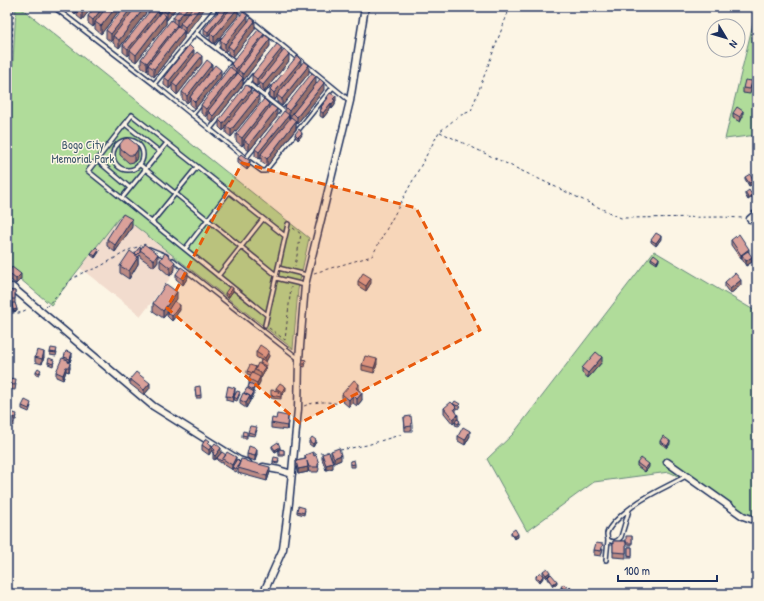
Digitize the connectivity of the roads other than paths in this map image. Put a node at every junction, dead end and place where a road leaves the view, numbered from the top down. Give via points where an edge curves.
1 (54, 7) edge
2 (217, 7) edge
3 (235, 7) edge
4 (365, 7) edge
5 (244, 14) junction
6 (239, 20) edge
7 (262, 29) junction
8 (196, 33) junction
9 (257, 34) edge
10 (225, 37) edge
11 (279, 43) junction
12 (216, 48) junction
13 (275, 48) edge
14 (239, 57) edge
15 (297, 58) junction
16 (234, 62) junction
17 (293, 63) edge
18 (257, 71) edge
19 (315, 72) junction
20 (311, 78) edge
21 (248, 82) junction
22 (154, 84) junction
23 (274, 85) edge
24 (333, 87) junction
25 (265, 96) junction
26 (350, 101) junction
27 (288, 106) edge
28 (283, 111) junction
29 (192, 115) junction
30 (125, 124) junction
31 (210, 129) junction
32 (111, 142) junction
33 (167, 143) junction
34 (116, 146) junction
35 (160, 152) junction
36 (246, 158) junction
37 (97, 160) junction
38 (139, 164) junction
39 (197, 167) junction
40 (145, 169) junction
41 (130, 188) junction
42 (229, 192) junction
43 (175, 194) junction
44 (122, 198) junction
45 (757, 213) edge
46 (263, 219) junction
47 (750, 219) road end
48 (208, 220) junction
49 (152, 222) junction
50 (288, 224) road end
51 (285, 236) junction
52 (141, 246) edge
53 (241, 247) junction
54 (185, 249) junction
55 (278, 268) junction
56 (308, 275) junction
57 (218, 276) junction
58 (276, 276) junction
59 (305, 285) junction
60 (12, 287) dead end
61 (267, 315) junction
62 (265, 325) road end
63 (299, 359) junction
64 (667, 462) dead end
65 (292, 474) junction
66 (686, 476) junction
67 (629, 510) junction
68 (757, 521) edge
69 (608, 540) junction
70 (606, 560) dead end
71 (263, 594) edge

1 - 22 lane
2 - 8 lane
3 - 5 lane
4 - 26 street
5 - 6 lane
5 - 7 lane
7 - 9 lane
7 - 11 lane
8 - 12 lane
8 - 22 lane
10 - 12 lane
11 - 13 lane
11 - 15 lane
12 - 16 lane
14 - 16 lane
15 - 17 lane
15 - 19 lane
16 - 29 lane
18 - 21 lane
19 - 20 lane
19 - 24 lane
21 - 25 lane
21 - 31 lane
22 - 29 lane
23 - 25 lane
24 - 26 lane
24 - 36 lane via 265,171
25 - 28 lane
26 - 56 street
27 - 28 lane
28 - 36 lane
29 - 31 lane
30 - 32 lane
30 - 33 lane via 132,115
30 - 35 lane
31 - 36 lane
32 - 34 lane
32 - 37 lane
33 - 35 lane
33 - 39 lane
34 - 38 lane via 128,140 140,147 142,156
34 - 38 lane via 113,160 118,167 127,170
35 - 40 lane
37 - 41 lane
37 - 44 lane via 88,171
38 - 40 lane
39 - 42 lane
39 - 43 lane
40 - 41 lane
40 - 43 lane
41 - 44 lane
42 - 46 lane
42 - 48 lane
43 - 48 lane
43 - 49 lane
44 - 49 lane
45 - 47 street
46 - 51 lane
46 - 53 lane
48 - 53 lane
48 - 54 lane
49 - 54 lane
50 - 51 lane
51 - 55 lane
52 - 63 lane via 166,256 183,267
53 - 57 lane
53 - 58 lane
54 - 57 lane
55 - 56 lane
55 - 58 lane
56 - 59 street
57 - 61 lane
58 - 59 lane
58 - 61 lane
59 - 63 street
60 - 65 street via 153,406 239,460
61 - 62 lane
63 - 65 street via 298,409
64 - 66 street
65 - 71 street via 283,549
66 - 67 lane via 644,498
66 - 68 street via 743,516
67 - 69 lane via 610,526
67 - 69 lane via 621,537 615,542
69 - 70 lane

